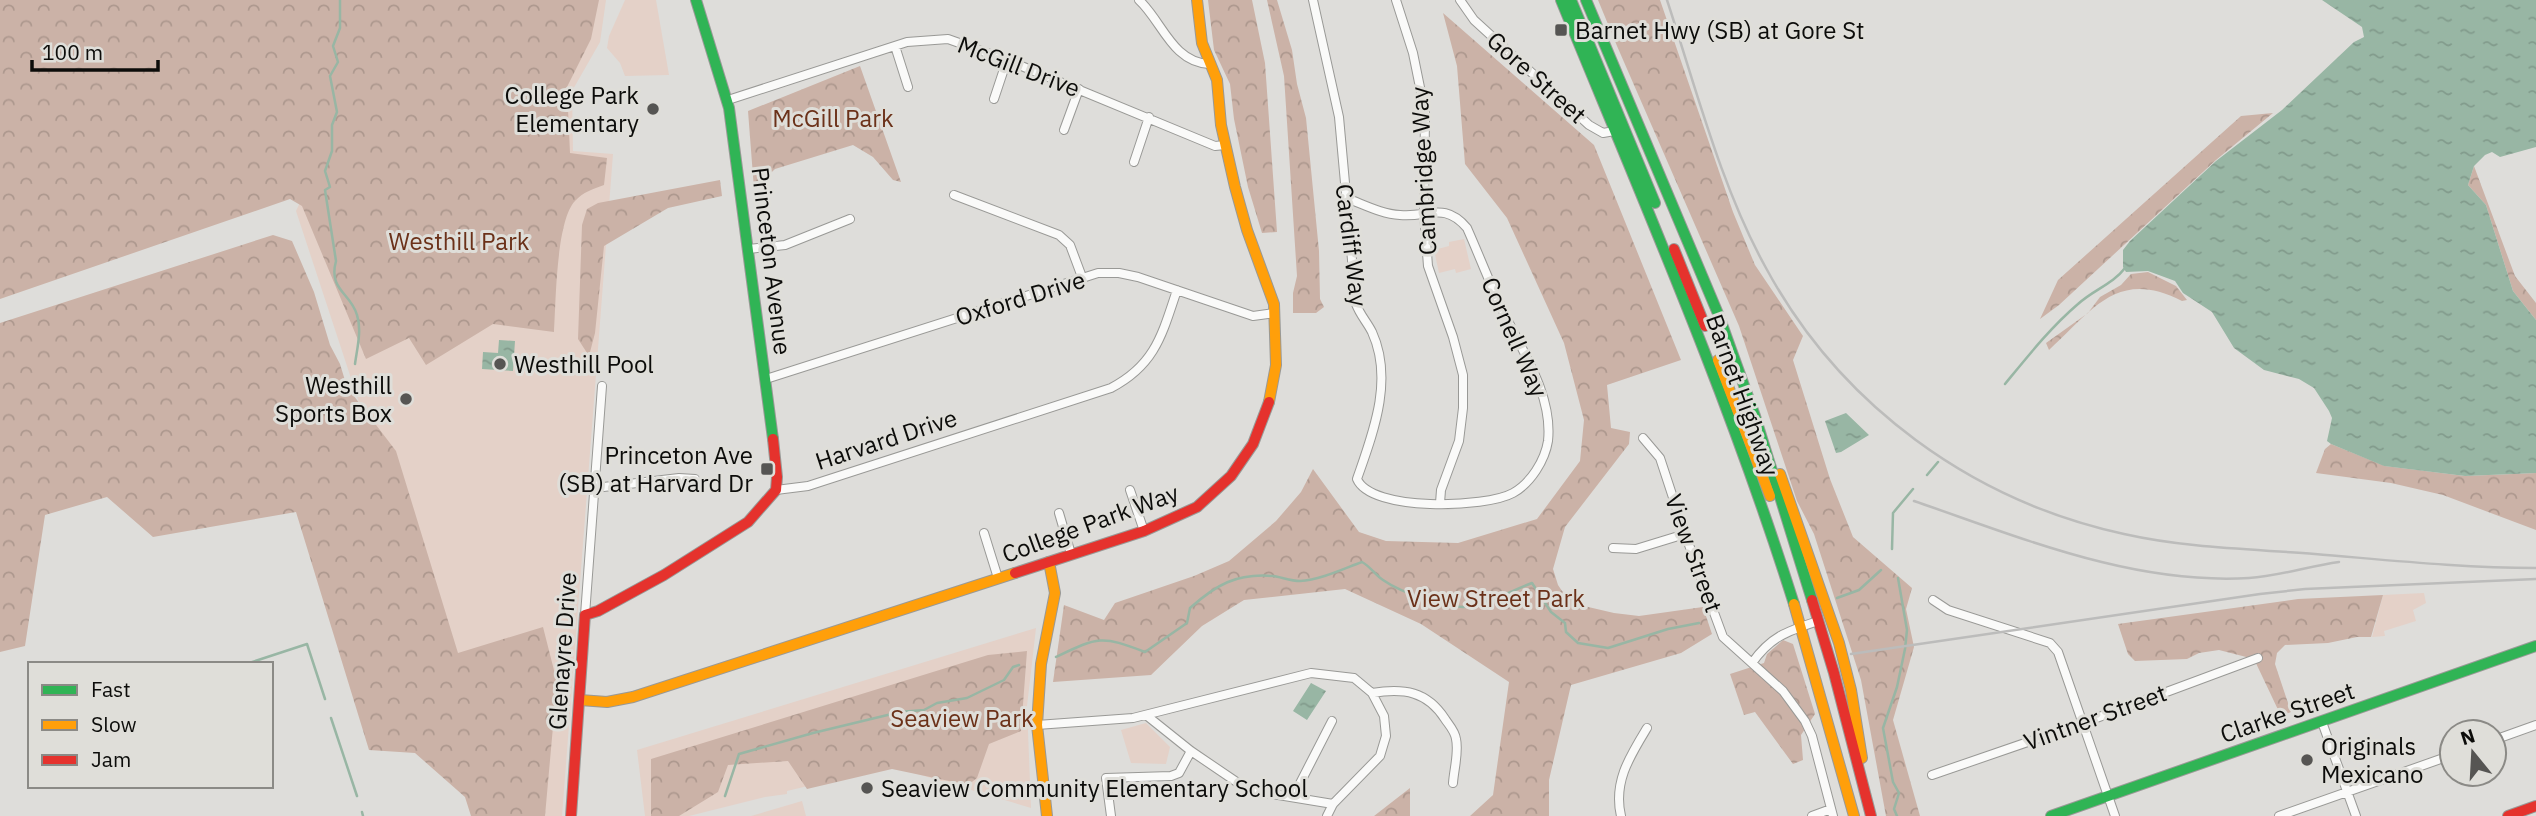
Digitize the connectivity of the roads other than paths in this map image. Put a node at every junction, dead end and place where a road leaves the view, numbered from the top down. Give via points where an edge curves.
1 (696, 0) edge
2 (1139, 0) edge
3 (1197, 0) edge
4 (1313, 0) edge
5 (1396, 0) edge
6 (1460, 0) edge
7 (1561, 0) edge
8 (1572, 0) edge
9 (1586, 0) edge
10 (895, 46) junction
11 (1007, 60) junction
12 (1209, 64) junction
13 (908, 87) dead end
14 (1079, 89) junction
15 (994, 99) dead end
16 (727, 100) junction
17 (1149, 117) junction
18 (1064, 130) dead end
19 (1620, 130) junction
20 (1225, 145) junction
21 (1134, 162) dead end
22 (954, 195) dead end
23 (1346, 198) junction
24 (1424, 213) junction
25 (850, 219) dead end
26 (749, 249) junction
27 (1082, 277) junction
28 (1177, 290) junction
29 (1275, 313) junction
30 (766, 379) junction
31 (602, 386) dead end
32 (1762, 436) junction
33 (1643, 438) dead end
34 (695, 480) dead end
35 (595, 488) junction
36 (776, 490) junction
37 (1130, 490) dead end
38 (1440, 503) junction
39 (1059, 513) dead end
40 (1788, 527) junction
41 (1144, 531) junction
42 (984, 533) dead end
43 (1685, 534) junction
44 (1613, 548) dead end
45 (1071, 554) junction
46 (1049, 562) junction
47 (998, 578) junction
48 (1933, 600) dead end
49 (585, 615) junction
50 (1818, 621) junction
51 (1801, 626) junction
52 (2536, 646) edge
53 (2258, 658) dead end
54 (1752, 663) junction
55 (1372, 693) junction
56 (580, 700) junction
57 (1146, 715) junction
58 (1332, 721) dead end
59 (2322, 722) junction
60 (2083, 723) junction
61 (2536, 725) edge
62 (1037, 726) junction
63 (1647, 728) dead end
64 (2508, 735) edge
65 (1191, 751) junction
66 (2438, 760) edge
67 (1933, 775) dead end
68 (1453, 783) dead end
69 (1864, 786) junction
70 (2347, 792) junction
71 (2108, 796) junction
72 (1293, 797) junction
73 (1333, 804) junction
74 (2536, 806) edge
75 (1832, 813) edge
76 (571, 816) edge
77 (1047, 816) edge
78 (1111, 816) edge
79 (1327, 816) edge
80 (1621, 816) edge
81 (1812, 816) edge
82 (1854, 816) edge
83 (1871, 816) edge
84 (2051, 816) edge
85 (2115, 816) edge
86 (2279, 816) edge
87 (2356, 816) edge
88 (2508, 816) edge

1 - 16 main road, Princeton Avenue
2 - 12 street via 1176,48
3 - 12 main road, College Park Way
4 - 23 street, Cardiff Way via 1339,117
5 - 24 street, Cambridge Way via 1425,112
6 - 19 street, Gore Street via 1474,20 1589,125 1603,133
7 - 19 main road, Barnet Highway
8 - 19 main road
9 - 32 main road, Barnet Highway via 1719,316
10 - 11 street, McGill Drive via 948,39
10 - 13 street
10 - 16 street, McGill Drive
11 - 14 street, McGill Drive
11 - 15 street
12 - 20 main road, College Park Way via 1217,80
14 - 17 street, McGill Drive
14 - 18 street
16 - 26 main road, Princeton Avenue
17 - 20 street, McGill Drive via 1215,146
17 - 21 street
19 - 40 main road via 1691,292 1772,499
19 - 51 main road, Barnet Highway via 1735,427
20 - 29 main road, College Park Way
22 - 27 street via 1059,235 1070,244
23 - 24 street, Cornell Way via 1388,213
23 - 38 street, Cardiff Way via 1356,304 1372,332 1381,371 1376,423 1357,479 1374,494
24 - 38 street, Cambridge Way via 1427,265 1463,376 1459,442
24 - 38 street, Cornell Way via 1451,214 1467,228 1539,385 1548,427 1543,457 1522,487 1500,498
25 - 26 street via 785,245
26 - 30 main road, Princeton Avenue
27 - 28 street, Oxford Drive via 1129,275
27 - 30 street, Oxford Drive
28 - 29 street, Oxford Drive via 1253,316
28 - 36 street, Harvard Drive via 1157,346 1130,377 1111,388 808,486
29 - 41 main road, College Park Way via 1276,365 1268,408 1253,444 1231,476 1197,507
30 - 36 main road, Princeton Avenue
31 - 35 street, Glenayre Drive
32 - 40 main road, Barnet Highway
32 - 69 main road, Barnet Highway via 1819,580 1846,670 1857,716
33 - 43 street, View Street via 1660,458
34 - 35 street
35 - 49 street, Glenayre Drive
36 - 49 main road via 748,522 664,575
37 - 41 street
39 - 45 street
40 - 50 main road, Barnet Highway
41 - 45 main road, College Park Way
42 - 47 street
43 - 44 street via 1636,550
43 - 54 street, View Street via 1723,637
45 - 46 main road, College Park Way
46 - 47 main road, College Park Way
46 - 62 main road via 1055,593 1041,664
47 - 56 main road, College Park Way via 633,696 607,702
48 - 60 street via 1948,610 2049,643 2058,652
49 - 56 main road, Glenayre Drive
50 - 51 street
50 - 69 main road, Barnet Highway
51 - 54 street via 1769,641
51 - 82 main road, Barnet Highway
52 - 59 main road, Clarke Street
53 - 60 street, Vintner Street
54 - 75 street, View Street via 1783,691 1805,721
55 - 57 street via 1354,678 1311,673
55 - 68 street via 1420,694 1441,713 1457,746
55 - 73 street via 1384,716 1386,736 1380,756
56 - 76 main road, Glenayre Drive
57 - 62 street
57 - 65 street
58 - 72 street
59 - 70 street
59 - 71 main road, Clarke Street
60 - 67 street, Vintner Street
60 - 71 street
61 - 64 street
62 - 77 main road
63 - 80 street via 1625,765 1618,788
65 - 72 street via 1244,787
65 - 78 street via 1179,773 1171,776 1106,778
66 - 70 street
69 - 83 main road, Barnet Highway
70 - 86 street
70 - 87 street
71 - 84 main road, Clarke Street
71 - 85 street
72 - 73 street
73 - 79 street
74 - 88 main road
75 - 81 street

